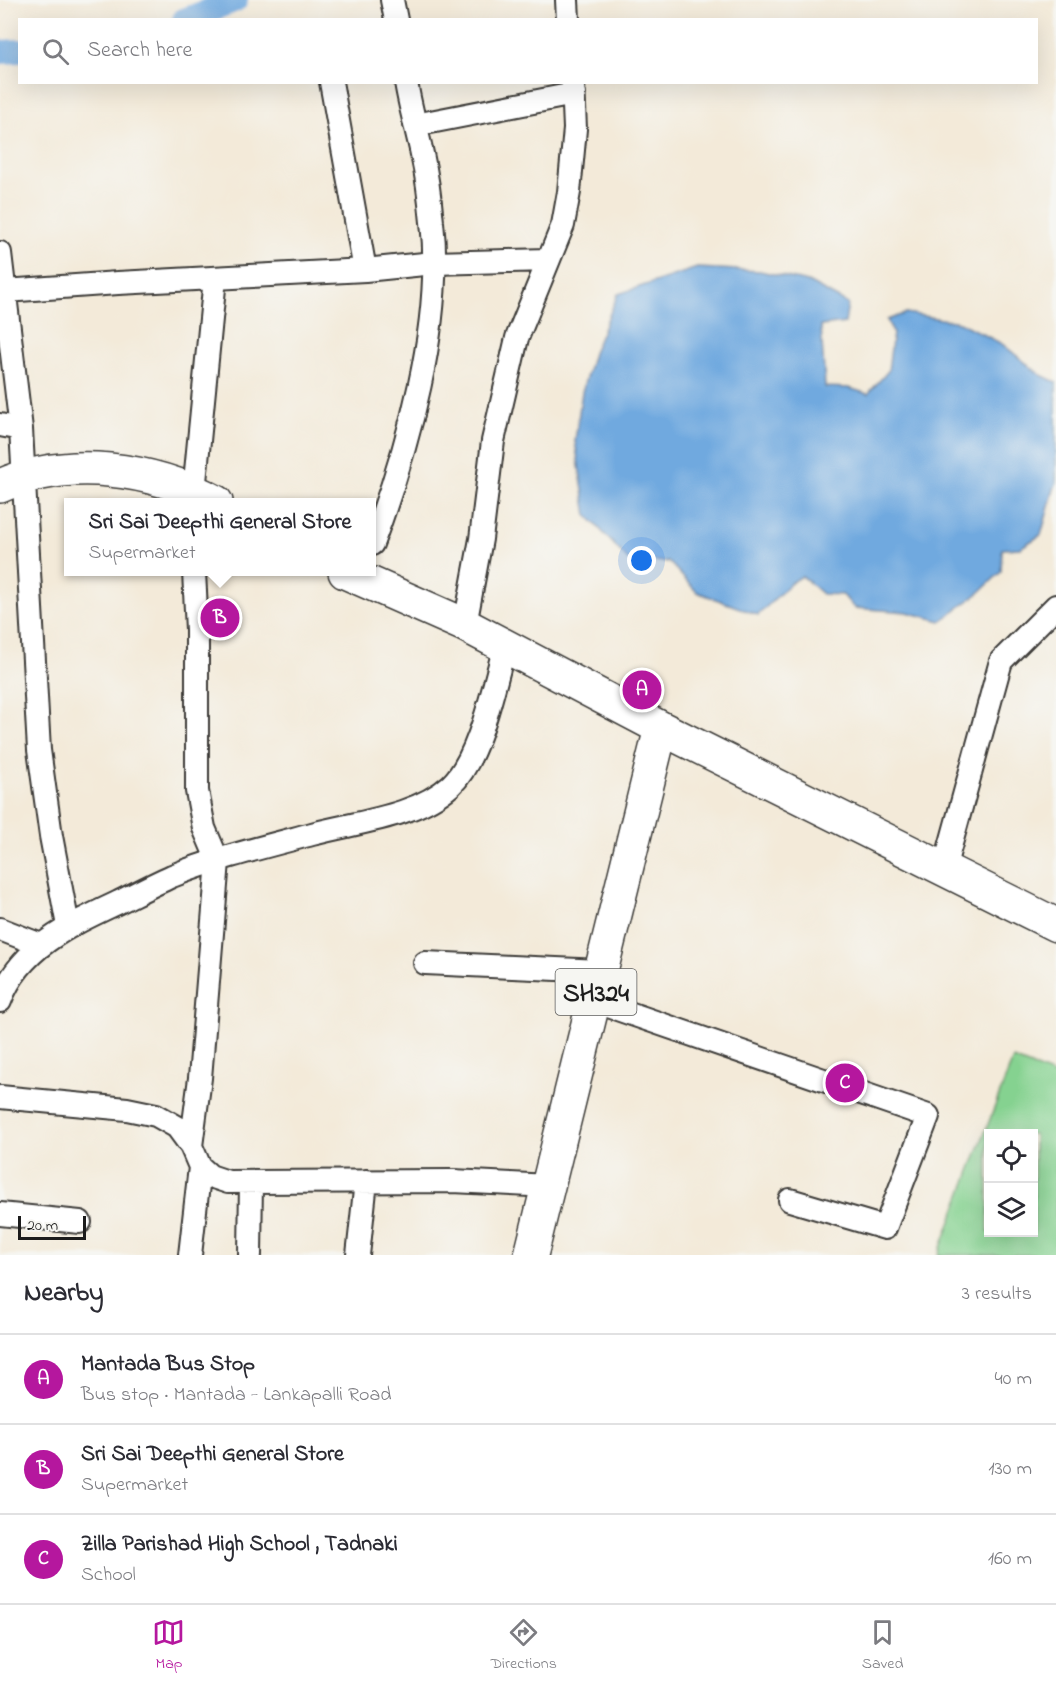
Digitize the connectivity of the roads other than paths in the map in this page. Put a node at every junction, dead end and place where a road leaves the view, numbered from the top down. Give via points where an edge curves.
1 (392, 0) edge
2 (567, 0) edge
3 (396, 18) edge
4 (568, 18) edge
5 (331, 84) edge
6 (406, 84) edge
7 (573, 88) edge
8 (415, 125) junction
9 (0, 253) edge
10 (548, 260) junction
11 (434, 264) junction
12 (365, 270) junction
13 (215, 278) junction
14 (5, 291) junction
15 (11, 427) edge
16 (11, 481) edge
17 (201, 498) edge
18 (376, 533) edge
19 (194, 576) edge
20 (359, 576) edge
21 (1056, 606) edge
22 (465, 625) junction
23 (504, 646) junction
24 (661, 728) junction
25 (218, 861) junction
26 (944, 869) junction
27 (1056, 925) edge
28 (68, 926) junction
29 (0, 929) edge
30 (41, 945) junction
31 (425, 963) dead end
32 (598, 986) junction
33 (0, 1001) edge
34 (0, 1097) edge
35 (191, 1146) junction
36 (200, 1167) junction
37 (366, 1181) junction
38 (251, 1182) junction
39 (549, 1186) junction
40 (790, 1200) dead end
41 (0, 1214) edge
42 (80, 1222) dead end
43 (190, 1255) edge
44 (250, 1255) edge
45 (358, 1255) edge
46 (531, 1255) edge

1 - 3 street
2 - 4 street
5 - 12 street
6 - 8 street
7 - 8 street
7 - 10 street via 569,192 563,225
8 - 11 street via 433,224
9 - 14 street
10 - 11 street
10 - 22 street via 517,338 493,441
11 - 12 street
11 - 18 street via 422,374 395,479
12 - 13 street
13 - 14 street
13 - 17 street
14 - 15 street
15 - 16 street
16 - 17 main road via 60,470 97,469 133,473
16 - 28 street via 39,750
19 - 25 street via 198,791 204,828
20 - 22 main road
21 - 26 street via 1001,661
22 - 23 main road
23 - 24 main road
23 - 25 street via 467,765 431,801
24 - 26 main road
24 - 32 main road, SH324
25 - 28 street via 174,876
25 - 35 street
26 - 27 main road
28 - 30 street
29 - 30 street
30 - 33 street via 5,987
31 - 32 street
32 - 39 main road, SH324
32 - 40 street via 928,1116 885,1228
34 - 35 street via 128,1108 156,1115 177,1127
35 - 36 street
36 - 38 street via 210,1176 228,1182
36 - 43 street
37 - 38 street
37 - 39 street
37 - 45 street
38 - 44 street
39 - 46 main road, SH324
41 - 42 street

